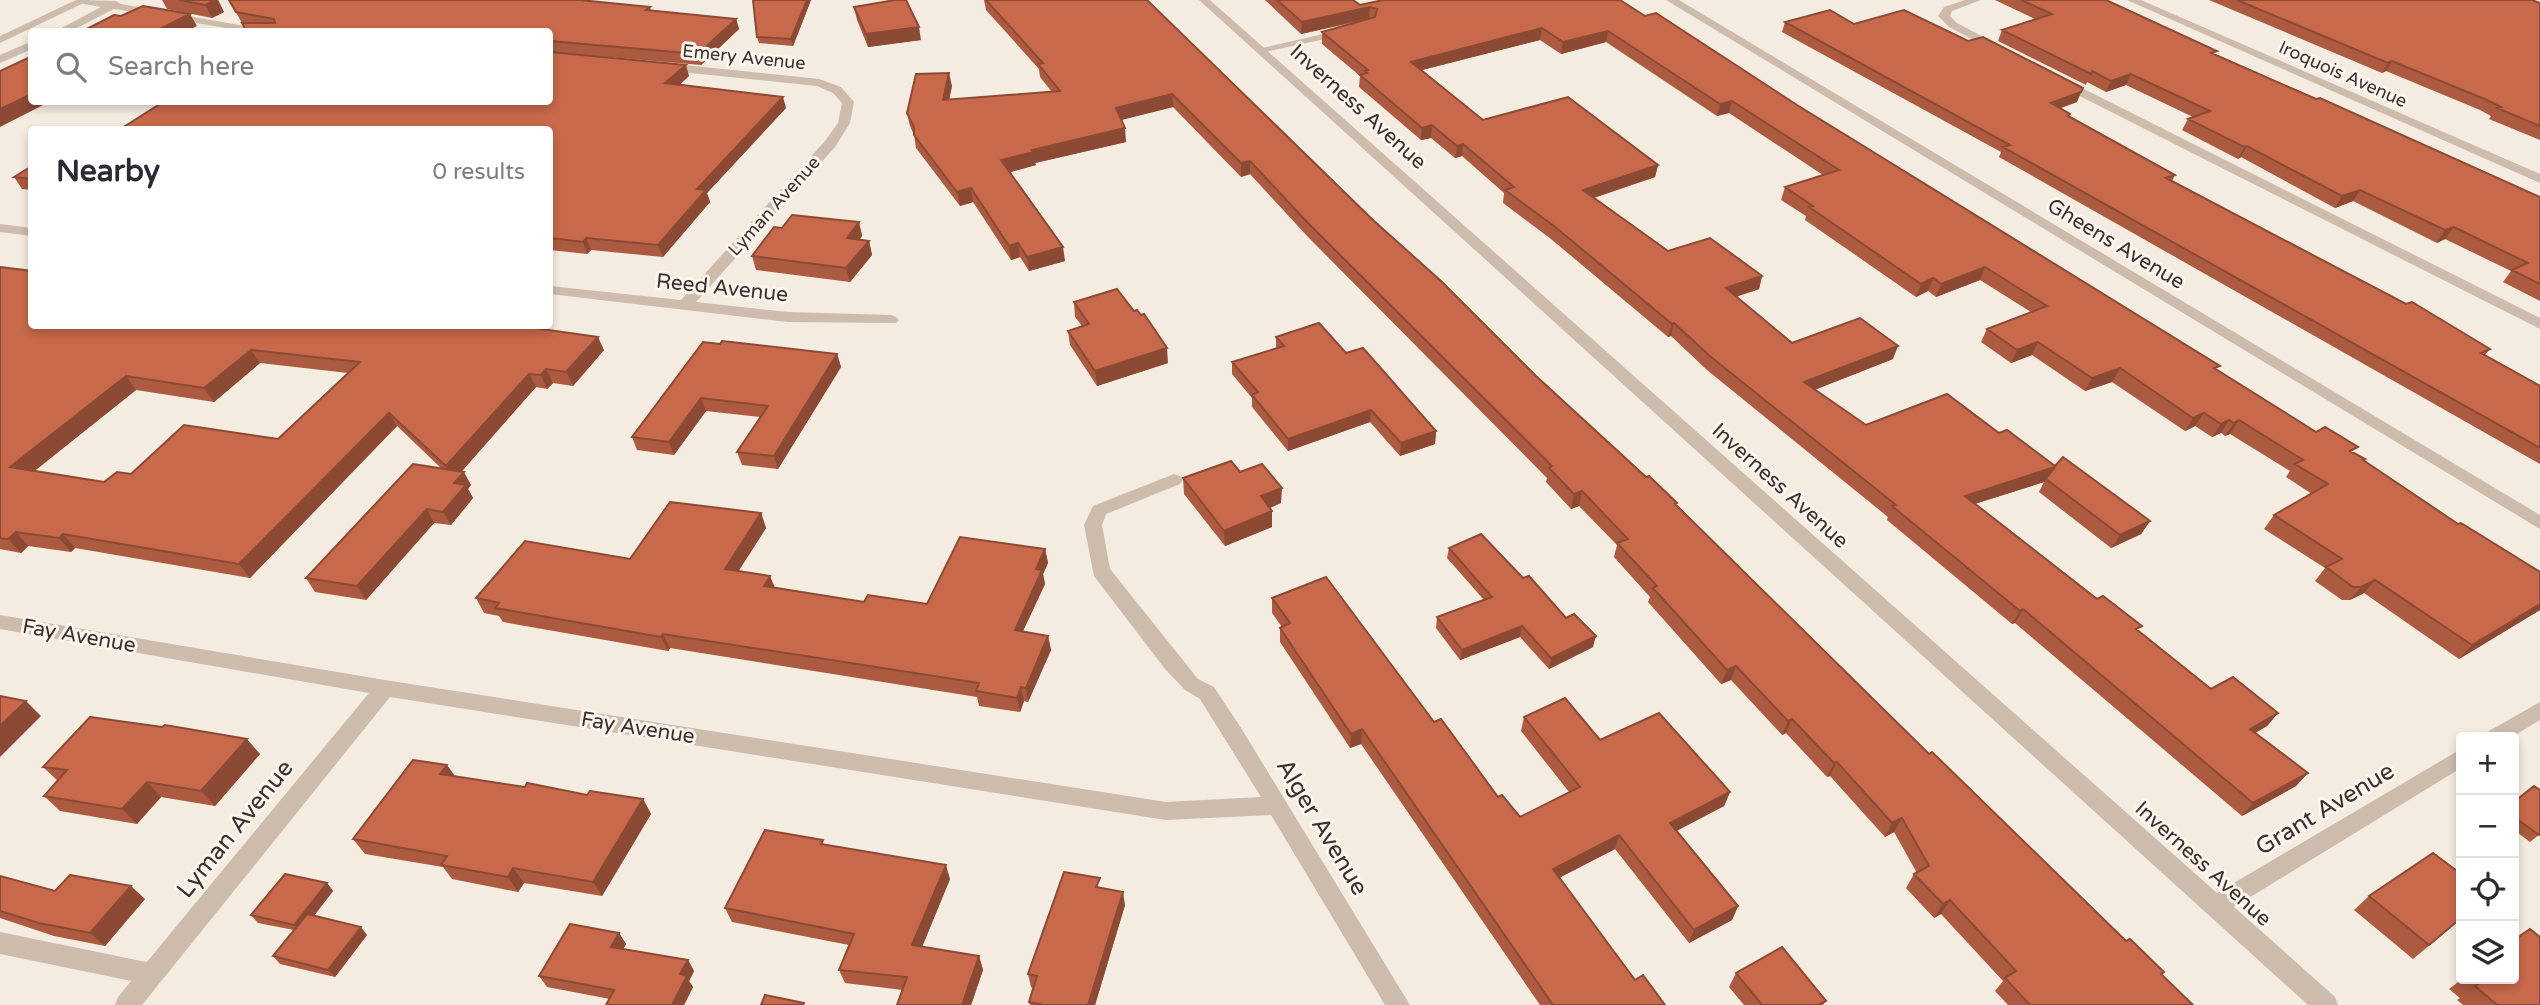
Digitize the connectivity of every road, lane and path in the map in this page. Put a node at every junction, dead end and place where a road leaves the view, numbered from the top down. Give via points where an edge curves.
1 (84, 0) edge
2 (126, 0) edge
3 (1204, 0) edge
4 (1671, 0) edge
5 (1976, 0) edge
6 (2132, 0) edge
7 (114, 5) junction
8 (67, 28) edge
9 (250, 28) edge
10 (1357, 28) edge
11 (0, 40) edge
12 (28, 46) edge
13 (1260, 50) junction
14 (2007, 53) edge
15 (0, 60) edge
16 (654, 66) edge
17 (2043, 72) edge
18 (846, 98) joint
19 (2540, 179) edge
20 (0, 228) edge
21 (28, 232) edge
22 (553, 290) edge
23 (684, 306) junction
24 (891, 320) dead end
25 (2540, 324) edge
26 (1174, 480) dead end
27 (2540, 523) edge
28 (0, 622) edge
29 (385, 688) junction
30 (2540, 710) edge
31 (2504, 732) edge
32 (2456, 761) edge
33 (1278, 804) junction
34 (2216, 906) junction
35 (0, 943) edge
36 (151, 974) junction
37 (127, 1005) edge
38 (1398, 1005) edge
39 (2326, 1005) edge

1 - 7 street
1 - 11 street
2 - 7 street
3 - 13 street, Inverness Avenue
4 - 27 street, Gheens Avenue
5 - 14 street via 1948,9 1944,16
6 - 19 street, Iroquois Avenue
7 - 8 street
7 - 9 street
10 - 13 street
12 - 15 street
13 - 34 street, Inverness Avenue
16 - 18 street, Emery Avenue via 820,83
17 - 25 street
18 - 23 street, Lyman Avenue via 844,122 830,144
20 - 21 street
22 - 23 street, Reed Avenue
23 - 24 street, Reed Avenue via 788,317
26 - 33 street, Alger Avenue via 1099,510 1093,525 1101,571 1172,664 1207,693
28 - 29 street, Fay Avenue
29 - 33 street, Fay Avenue via 1166,810
29 - 36 street, Lyman Avenue
30 - 31 street
32 - 34 street, Grant Avenue
33 - 38 street, Alger Avenue
34 - 39 street, Inverness Avenue
35 - 36 street
36 - 37 street, Lyman Avenue

